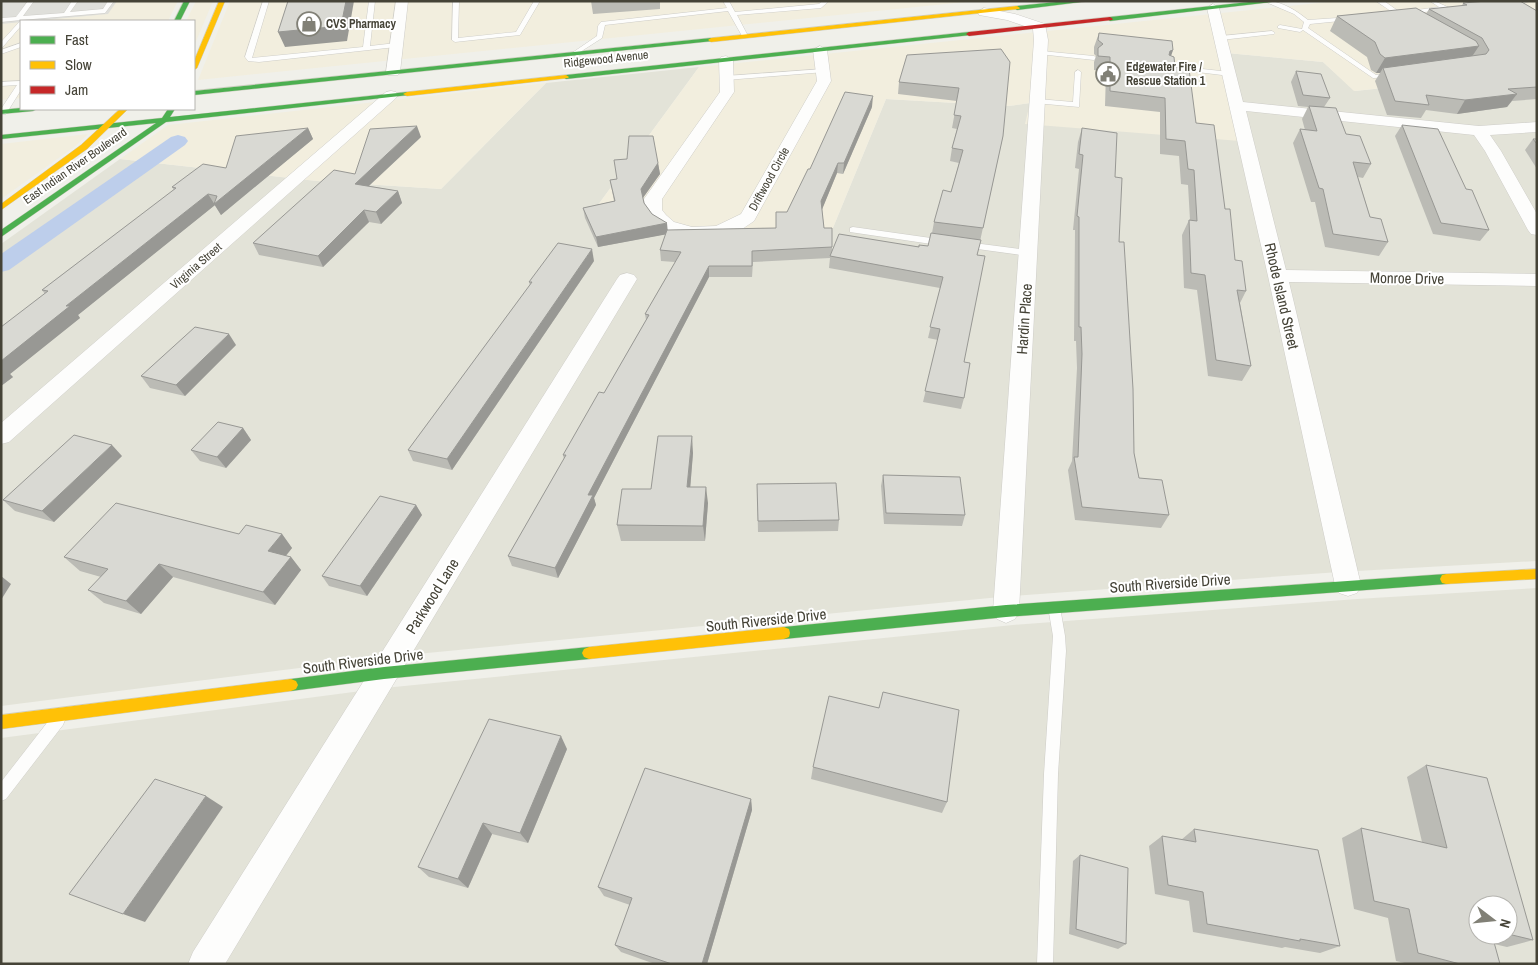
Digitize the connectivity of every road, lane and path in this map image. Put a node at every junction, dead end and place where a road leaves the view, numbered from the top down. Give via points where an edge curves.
1 (31, 1) edge
2 (75, 1) edge
3 (111, 1) edge
4 (187, 1) edge
5 (222, 1) edge
6 (266, 1) edge
7 (372, 1) edge
8 (402, 1) edge
9 (456, 1) edge
10 (536, 1) edge
11 (726, 1) edge
12 (826, 1) edge
13 (1086, 1) edge
14 (1379, 1) edge
15 (1433, 1) edge
16 (1528, 1) edge
17 (1273, 2) edge
18 (1214, 5) edge
19 (1498, 5) edge
20 (1444, 8) junction
21 (1469, 8) edge
22 (732, 11) junction
23 (984, 12) junction
24 (1398, 13) junction
25 (66, 14) junction
26 (1380, 15) edge
27 (1362, 16) edge
28 (1406, 18) edge
29 (34, 19) edge
30 (1, 20) edge
31 (21, 20) edge
32 (178, 20) edge
33 (20, 21) edge
34 (878, 22) junction
35 (1040, 27) junction
36 (1304, 27) junction
37 (1283, 29) dead end
38 (1269, 30) dead end
39 (745, 36) junction
40 (1221, 38) junction
41 (20, 43) edge
42 (396, 45) junction
43 (1, 47) edge
44 (366, 48) junction
45 (820, 50) junction
46 (1, 52) edge
47 (1041, 52) junction
48 (575, 54) junction
49 (787, 54) junction
50 (1094, 58) dead end
51 (726, 60) junction
52 (195, 66) edge
53 (1168, 68) edge
54 (823, 71) junction
55 (392, 72) junction
56 (1078, 72) dead end
57 (1230, 74) junction
58 (1402, 74) edge
59 (726, 78) junction
60 (1, 84) edge
61 (20, 84) edge
62 (20, 85) edge
63 (195, 93) edge
64 (391, 95) junction
65 (1038, 101) junction
66 (1238, 106) junction
67 (23, 110) edge
68 (123, 110) edge
69 (170, 110) edge
70 (2, 112) edge
71 (164, 120) junction
72 (107, 126) junction
73 (1537, 127) edge
74 (1479, 131) junction
75 (1, 137) edge
76 (1, 208) edge
77 (1, 216) edge
78 (21, 220) junction
79 (853, 230) dead end
80 (1537, 230) edge
81 (1, 234) edge
82 (1028, 253) junction
83 (1278, 276) junction
84 (627, 278) dead end
85 (1537, 280) edge
86 (1, 436) edge
87 (1537, 574) edge
88 (1348, 585) junction
89 (1054, 607) junction
90 (1006, 611) junction
91 (384, 673) junction
92 (62, 715) junction
93 (1, 722) edge
94 (1, 794) edge
95 (205, 964) edge
96 (1045, 964) edge

1 - 31 lane
2 - 25 lane
3 - 25 lane via 105,11
4 - 32 main road
5 - 52 main road
6 - 44 lane via 248,57 250,60
7 - 44 lane
8 - 42 street
9 - 10 lane via 455,40 518,34
11 - 22 lane
12 - 22 lane via 821,6
13 - 23 main road, Ridgewood Avenue
14 - 24 lane
15 - 20 lane
16 - 19 lane
17 - 18 main road, Ridgewood Avenue
17 - 36 lane via 1296,13
18 - 35 main road, Ridgewood Avenue
18 - 40 street, Rhode Island Street
20 - 21 lane
20 - 24 lane
22 - 39 lane
22 - 48 lane via 693,10 603,23 600,37
23 - 34 main road, Ridgewood Avenue
23 - 35 street
24 - 26 lane
24 - 28 lane
25 - 29 lane
27 - 36 lane
29 - 31 lane
30 - 31 lane
33 - 43 lane
34 - 39 main road, Ridgewood Avenue
34 - 49 main road via 872,32 857,38
35 - 45 main road, Ridgewood Avenue
35 - 47 street, Hardin Place
36 - 37 lane
36 - 58 lane via 1375,78
38 - 40 lane
39 - 48 main road, Ridgewood Avenue
40 - 57 street, Rhode Island Street
41 - 46 lane
42 - 44 lane
42 - 55 street
45 - 49 main road, Ridgewood Avenue
45 - 54 street, Driftwood Circle
47 - 50 lane
47 - 65 street, Hardin Place
48 - 55 main road, Ridgewood Avenue
49 - 51 main road, Ridgewood Avenue
51 - 59 street, Driftwood Circle
51 - 64 main road, Ridgewood Avenue
53 - 57 lane
54 - 59 lane
54 - 59 street, Driftwood Circle via 824,81 748,217 726,230 693,233 671,228 659,220 652,207 653,199 726,92
55 - 63 main road, Ridgewood Avenue
56 - 65 lane via 1076,105
57 - 66 street, Rhode Island Street
60 - 61 lane
62 - 70 lane
64 - 71 main road, Ridgewood Avenue
64 - 86 street, Virginia Street
65 - 82 street, Hardin Place
66 - 74 street
66 - 83 street, Rhode Island Street
67 - 70 main road
68 - 72 main road, East Indian River Boulevard
69 - 71 main road
71 - 72 main road, Ridgewood Avenue
71 - 78 main road, East Indian River Boulevard
72 - 75 main road, Ridgewood Avenue
72 - 76 main road, East Indian River Boulevard via 78,152
73 - 74 street
74 - 80 street
77 - 78 main road
78 - 81 main road, East Indian River Boulevard
79 - 82 lane
82 - 90 street, Hardin Place
83 - 85 street, Monroe Drive
83 - 88 street, Rhode Island Street
84 - 91 street, Parkwood Lane
87 - 88 main road, South Riverside Drive
88 - 89 main road, South Riverside Drive
89 - 90 main road, South Riverside Drive
89 - 96 lane via 1059,651
90 - 91 main road, South Riverside Drive
91 - 92 main road, South Riverside Drive
91 - 95 street, Parkwood Lane
92 - 93 main road, South Riverside Drive
92 - 94 lane

